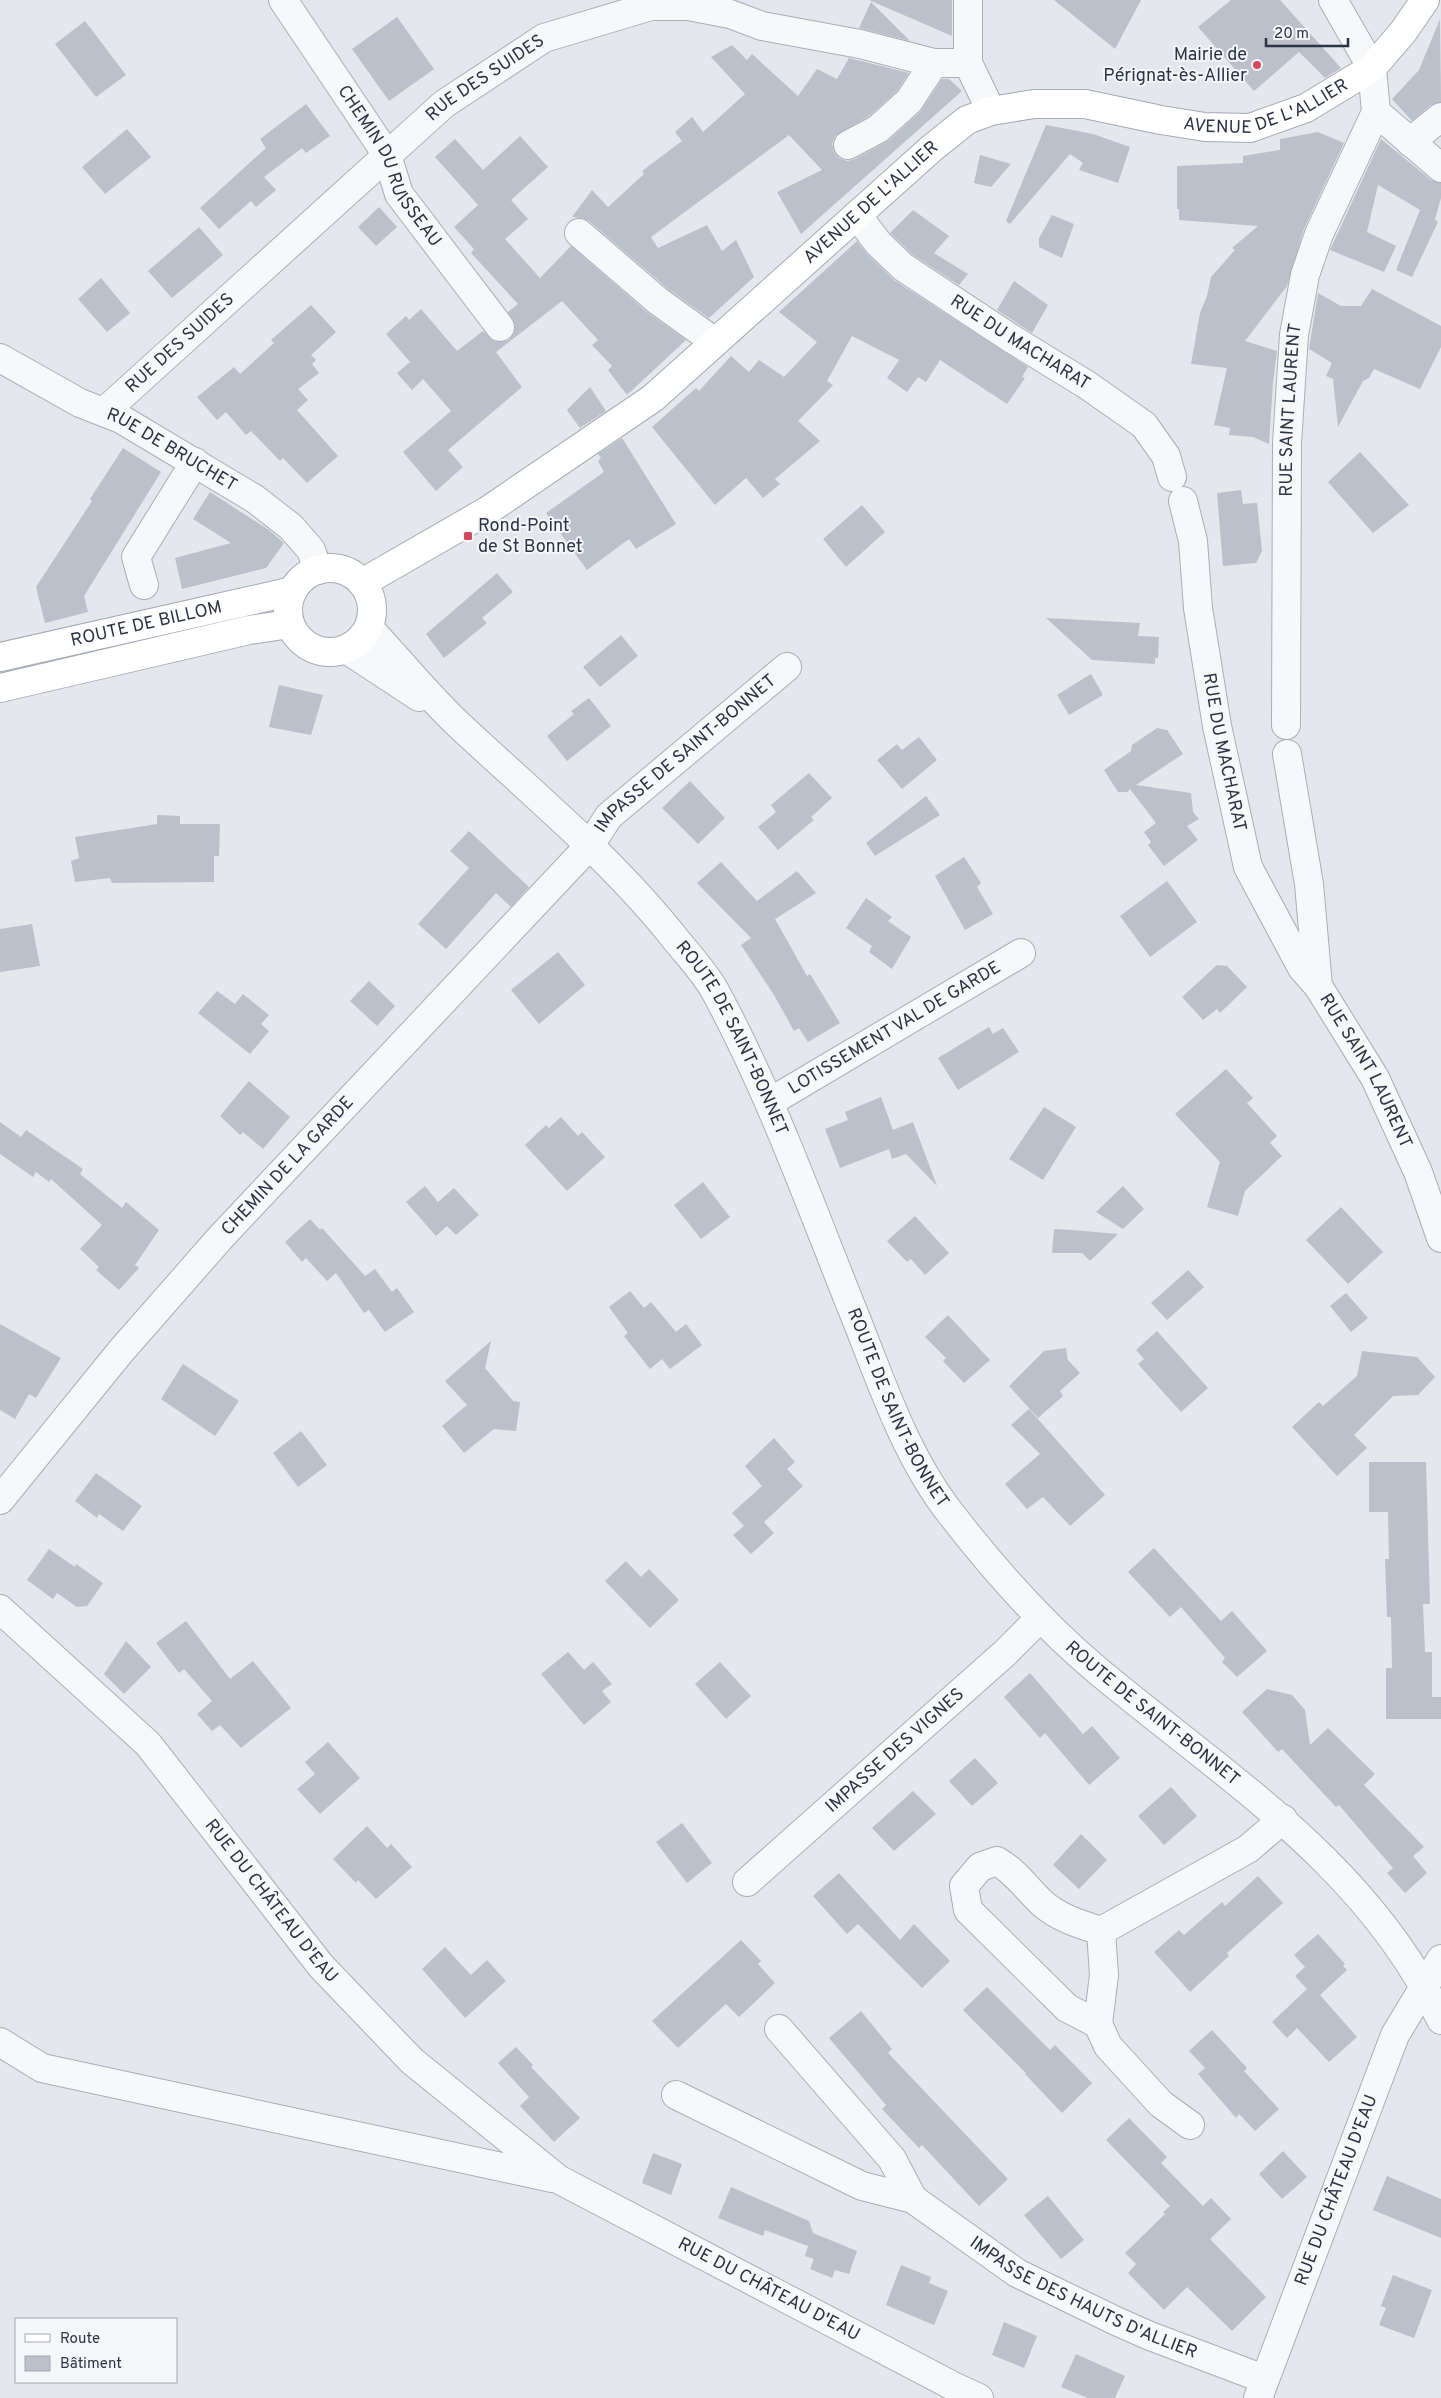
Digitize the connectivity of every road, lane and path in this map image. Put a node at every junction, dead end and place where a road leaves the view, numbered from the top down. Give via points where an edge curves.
1 (283, 0) edge
2 (968, 0) edge
3 (1333, 0) edge
4 (1425, 0) edge
5 (968, 62) junction
6 (934, 63) junction
7 (1372, 68) junction
8 (991, 111) junction
9 (1376, 112) junction
10 (1441, 117) edge
11 (1410, 142) junction
12 (848, 145) dead end
13 (387, 155) junction
14 (1441, 168) edge
15 (857, 215) junction
16 (578, 233) dead end
17 (500, 327) dead end
18 (715, 342) junction
19 (0, 358) edge
20 (105, 411) junction
21 (194, 462) junction
22 (318, 570) junction
23 (362, 583) junction
24 (144, 585) dead end
25 (293, 591) junction
26 (290, 624) junction
27 (369, 628) junction
28 (346, 649) junction
29 (0, 657) edge
30 (787, 667) dead end
31 (0, 688) edge
32 (455, 722) junction
33 (1286, 725) dead end
34 (1287, 754) dead end
35 (590, 845) junction
36 (1021, 953) dead end
37 (1318, 986) junction
38 (770, 1102) junction
39 (1441, 1238) edge
40 (0, 1500) edge
41 (0, 1609) edge
42 (1040, 1618) junction
43 (1283, 1819) junction
44 (748, 1882) dead end
45 (1101, 1931) junction
46 (1441, 1959) edge
47 (1425, 1985) junction
48 (1441, 2020) edge
49 (1098, 2024) junction
50 (779, 2029) dead end
51 (0, 2042) edge
52 (676, 2094) dead end
53 (1190, 2125) dead end
54 (558, 2179) junction
55 (913, 2199) junction
56 (1261, 2389) edge
57 (979, 2398) edge

1 - 13 street, CHEMIN DU RUISSEAU
2 - 5 street
3 - 7 street
4 - 7 main road, AVENUE DE L'ALLIER
5 - 6 street, RUE DES SUIDES
5 - 8 street
6 - 12 street via 909,101 878,129
6 - 13 street, RUE DES SUIDES via 860,44 762,26 730,14 688,6 651,6 544,38 444,104
7 - 8 main road, AVENUE DE L'ALLIER via 1306,108 1250,128 1205,128 1085,104 1034,104
7 - 9 street
8 - 15 main road, AVENUE DE L'ALLIER via 967,120
9 - 11 street
9 - 33 street, RUE SAINT LAURENT via 1319,234 1305,274 1294,335 1287,443
10 - 11 street
11 - 14 street
13 - 17 street, CHEMIN DU RUISSEAU via 399,194
13 - 20 street, RUE DES SUIDES
15 - 18 main road, AVENUE DE L'ALLIER
15 - 37 street, RUE DU MACHARAT via 878,244 903,267 1088,385 1144,425 1166,456 1193,541 1198,608 1217,726 1248,867 1302,968
16 - 18 street via 658,301
18 - 23 main road, AVENUE DE L'ALLIER via 653,398 585,445 487,511
19 - 20 street, RUE DE BRUCHET via 80,403
20 - 21 street, RUE DE BRUCHET
21 - 22 street, RUE DE BRUCHET via 255,499 291,527 311,550
21 - 24 street via 136,557
22 - 23 main road via 335,569 349,573
22 - 25 main road via 302,579
23 - 27 main road via 370,596 372,614
25 - 26 main road via 288,608
25 - 29 main road, ROUTE DE BILLOM
26 - 28 main road via 299,638 313,649 330,653
26 - 31 main road, ROUTE DE BILLOM via 249,630
27 - 28 main road via 360,641
27 - 32 street, ROUTE DE SAINT-BONNET
28 - 32 street, ROUTE DE SAINT-BONNET
30 - 35 street, IMPASSE DE SAINT-BONNET via 610,816
32 - 35 street, ROUTE DE SAINT-BONNET
34 - 37 street, RUE SAINT LAURENT via 1309,884
35 - 38 street, ROUTE DE SAINT-BONNET via 651,908 712,986
35 - 40 street, CHEMIN DE LA GARDE via 221,1237 121,1350
36 - 38 street, LOTISSEMENT VAL DE GARDE
37 - 39 street, RUE SAINT LAURENT via 1374,1078 1418,1172
38 - 42 street, ROUTE DE SAINT-BONNET via 901,1432 948,1510
41 - 54 street, RUE DU CHÂTEAU D'EAU via 148,1744 321,1966 412,2062
42 - 43 street, ROUTE DE SAINT-BONNET via 1095,1668
42 - 44 street, IMPASSE DES VIGNES via 1004,1654
43 - 45 street via 1248,1848
43 - 47 street, ROUTE DE SAINT-BONNET via 1327,1860 1370,1909
45 - 49 street via 1104,1975
45 - 49 street via 1067,1921 1042,1903 1012,1870 997,1861 980,1867 964,1886 968,1910 1067,2008
46 - 47 street
47 - 48 street, ROUTE DE SAINT-BONNET
47 - 56 street, RUE DU CHÂTEAU D'EAU via 1396,2035
49 - 53 street via 1108,2046 1161,2104
50 - 55 street, IMPASSE DES HAUTS D'ALLIER via 892,2159
51 - 54 street, RUE DU CHÂTEAU D'EAU via 42,2068
52 - 55 street, IMPASSE DES HAUTS D'ALLIER via 862,2186
54 - 57 street, RUE DU CHÂTEAU D'EAU
55 - 56 street, IMPASSE DES HAUTS D'ALLIER via 1017,2272

